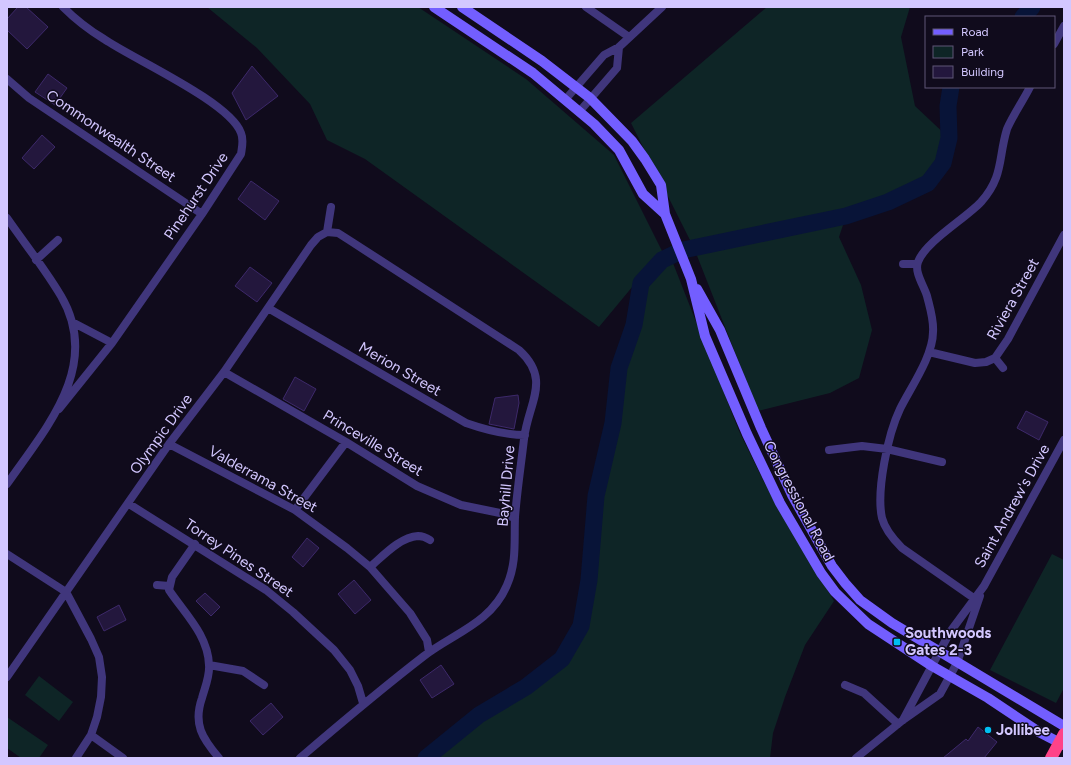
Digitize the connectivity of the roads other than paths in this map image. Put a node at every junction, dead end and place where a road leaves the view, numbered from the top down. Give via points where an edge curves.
1 (63, 7) edge
2 (434, 7) edge
3 (462, 7) edge
4 (586, 7) edge
5 (662, 7) edge
6 (1064, 26) edge
7 (629, 37) junction
8 (1055, 42) edge
9 (619, 47) junction
10 (7, 79) edge
11 (576, 87) junction
12 (1029, 88) edge
13 (590, 98) junction
14 (565, 100) junction
15 (579, 112) junction
16 (331, 207) dead end
17 (202, 214) junction
18 (665, 214) junction
19 (7, 218) edge
20 (327, 232) junction
21 (1064, 235) edge
22 (58, 240) dead end
23 (36, 260) junction
24 (903, 264) dead end
25 (917, 264) junction
26 (690, 278) junction
27 (268, 308) junction
28 (72, 322) junction
29 (112, 343) junction
30 (929, 352) junction
31 (995, 358) junction
32 (1003, 368) dead end
33 (224, 372) junction
34 (59, 409) junction
35 (524, 435) junction
36 (1064, 440) edge
37 (346, 442) junction
38 (169, 444) junction
39 (887, 449) junction
40 (829, 450) dead end
41 (942, 462) dead end
42 (7, 484) edge
43 (129, 504) junction
44 (296, 510) junction
45 (515, 518) junction
46 (430, 540) dead end
47 (195, 544) junction
48 (7, 554) edge
49 (370, 567) junction
50 (157, 585) dead end
51 (169, 586) junction
52 (66, 592) junction
53 (976, 600) junction
54 (429, 652) junction
55 (940, 653) junction
56 (957, 663) junction
57 (209, 665) junction
58 (932, 666) junction
59 (950, 676) junction
60 (7, 677) edge
61 (264, 685) dead end
62 (845, 685) dead end
63 (363, 703) junction
64 (901, 722) junction
65 (1064, 726) edge
66 (91, 735) junction
67 (1062, 740) edge
68 (76, 758) edge
69 (123, 758) edge
70 (220, 758) edge
71 (300, 758) edge
72 (856, 758) edge
73 (1051, 758) edge

1 - 17 street, Pinehurst Drive via 104,40 225,112 241,132 241,154
2 - 14 main road, Congressional Road via 533,73
3 - 11 main road, Congressional Road
4 - 7 street
5 - 7 street
6 - 8 street
7 - 9 street
9 - 11 street via 604,55
9 - 13 street via 617,68
10 - 17 street, Commonwealth Street via 29,98
11 - 13 main road, Congressional Road
11 - 14 street
12 - 25 street via 1008,128 1002,158 990,191 929,246
13 - 15 street
13 - 18 main road, Congressional Road via 632,141 645,159 661,185
14 - 15 main road, Congressional Road
15 - 18 main road, Congressional Road via 619,150 643,194
16 - 20 street
17 - 29 street, Pinehurst Drive
18 - 26 main road, Congressional Road
19 - 23 street
20 - 27 street, Olympic Drive via 311,245
20 - 35 street, Bayhill Drive via 349,240 526,357 536,372 536,386
21 - 31 street, Riviera Street via 1008,339
22 - 23 street
23 - 28 street via 61,296
24 - 25 street
25 - 30 street via 932,313 933,332
26 - 55 main road, Congressional Road via 720,330 792,495 832,566 851,591 872,610
26 - 58 main road, Congressional Road via 705,336 747,434 780,503 821,573 842,600 868,624
27 - 33 street, Olympic Drive
27 - 35 street, Merion Street via 466,423 509,435
28 - 29 street
28 - 34 street via 73,376
29 - 34 street, Pinehurst Drive
30 - 31 street, Riviera Street via 975,363
30 - 39 street via 900,411
31 - 32 street
33 - 37 street, Princeville Street
33 - 38 street, Olympic Drive
34 - 42 street
35 - 45 street, Bayhill Drive
36 - 53 street, Saint Andrew's Drive
37 - 44 street
37 - 45 street, Princeville Street via 392,472 440,498
38 - 43 street, Olympic Drive
38 - 44 street, Valderrama Street
39 - 40 street via 862,446
39 - 41 street
39 - 53 street via 881,500 882,518 888,531 902,548
43 - 47 street, Torrey Pines Street
43 - 52 street, Olympic Drive
44 - 49 street, Valderrama Street
45 - 54 street, Bayhill Drive via 516,555 512,572 500,598 480,621
46 - 49 street via 420,536 411,537 398,544
47 - 51 street
47 - 63 street, Torrey Pines Street via 266,590 315,631 350,670
48 - 52 street
49 - 54 street, Valderrama Street via 422,630
50 - 51 street
51 - 57 street via 204,640
52 - 60 street, Olympic Drive
52 - 66 street via 99,657 101,697
53 - 55 street, Saint Andrew's Drive via 950,632
53 - 56 street, Saint Andrew's Drive
54 - 63 street, Bayhill Drive
55 - 56 main road, Congressional Road
55 - 58 street, Saint Andrew's Drive
56 - 59 street, Saint Andrew's Drive
56 - 65 main road, Congressional Road
57 - 61 street via 243,672
57 - 70 street via 207,684 198,710 198,723 207,744
58 - 59 main road, Congressional Road
58 - 64 street, Saint Andrew's Drive
59 - 64 street, Saint Andrew's Drive via 940,694
59 - 67 main road, Congressional Road via 1039,732
62 - 64 street via 864,693
63 - 71 street, Bayhill Drive
64 - 72 street, Saint Andrew's Drive
66 - 68 street
66 - 69 street
67 - 73 highway

